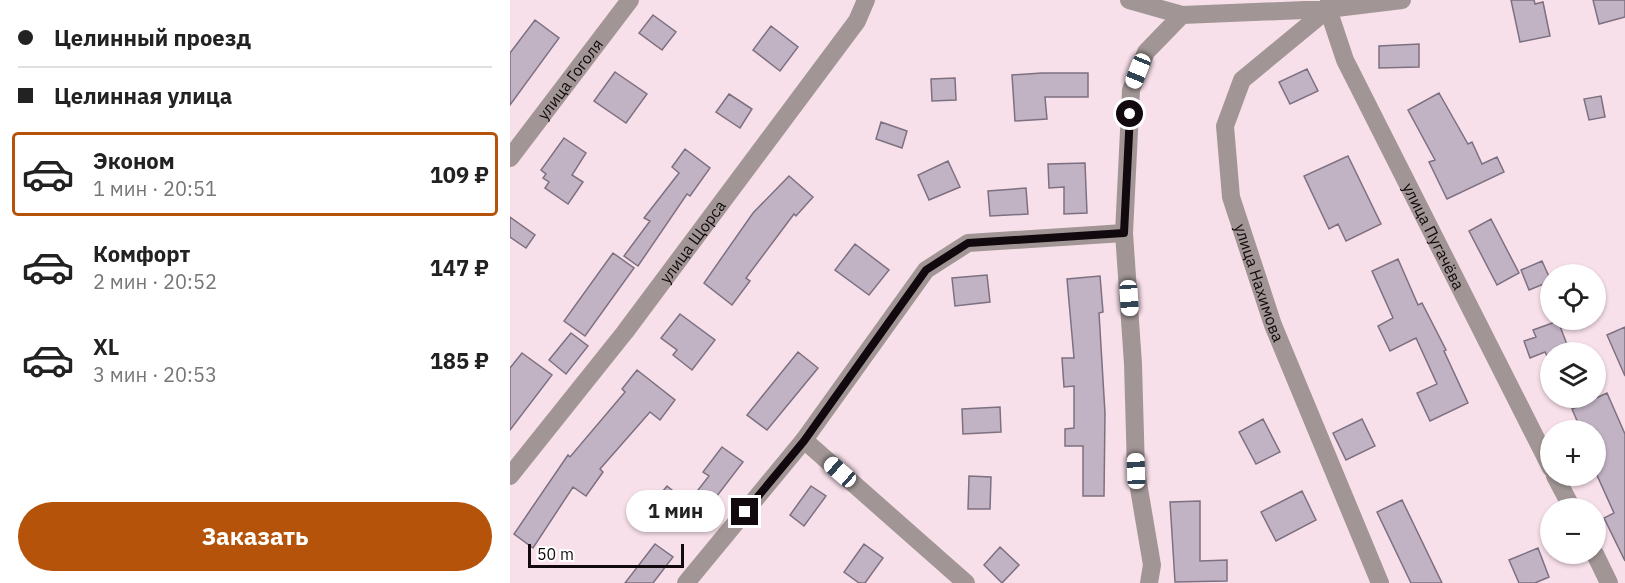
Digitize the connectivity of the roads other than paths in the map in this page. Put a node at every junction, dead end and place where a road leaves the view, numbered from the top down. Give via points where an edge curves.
1 (630, 0) edge
2 (866, 0) edge
3 (1129, 0) edge
4 (1402, 0) edge
5 (1328, 5) edge
6 (1182, 15) junction
7 (510, 158) edge
8 (1124, 233) junction
9 (804, 441) junction
10 (1540, 446) edge
11 (510, 476) edge
12 (1600, 564) edge
13 (686, 583) edge
14 (966, 583) edge
15 (1149, 583) edge
16 (1380, 583) edge
17 (1610, 583) edge

1 - 7 street, улица Гоголя
2 - 11 street, улица Щорса via 857,21 660,285
3 - 6 street
4 - 5 street
5 - 6 street
5 - 10 street, улица Пугачёва via 1345,60
5 - 16 street, улица Нахимова via 1242,80 1224,126 1231,197 1273,325
6 - 8 street via 1146,52 1131,90
8 - 9 street via 968,243 926,270
8 - 15 street via 1136,471 1152,565
9 - 13 street
9 - 14 street
12 - 17 street

